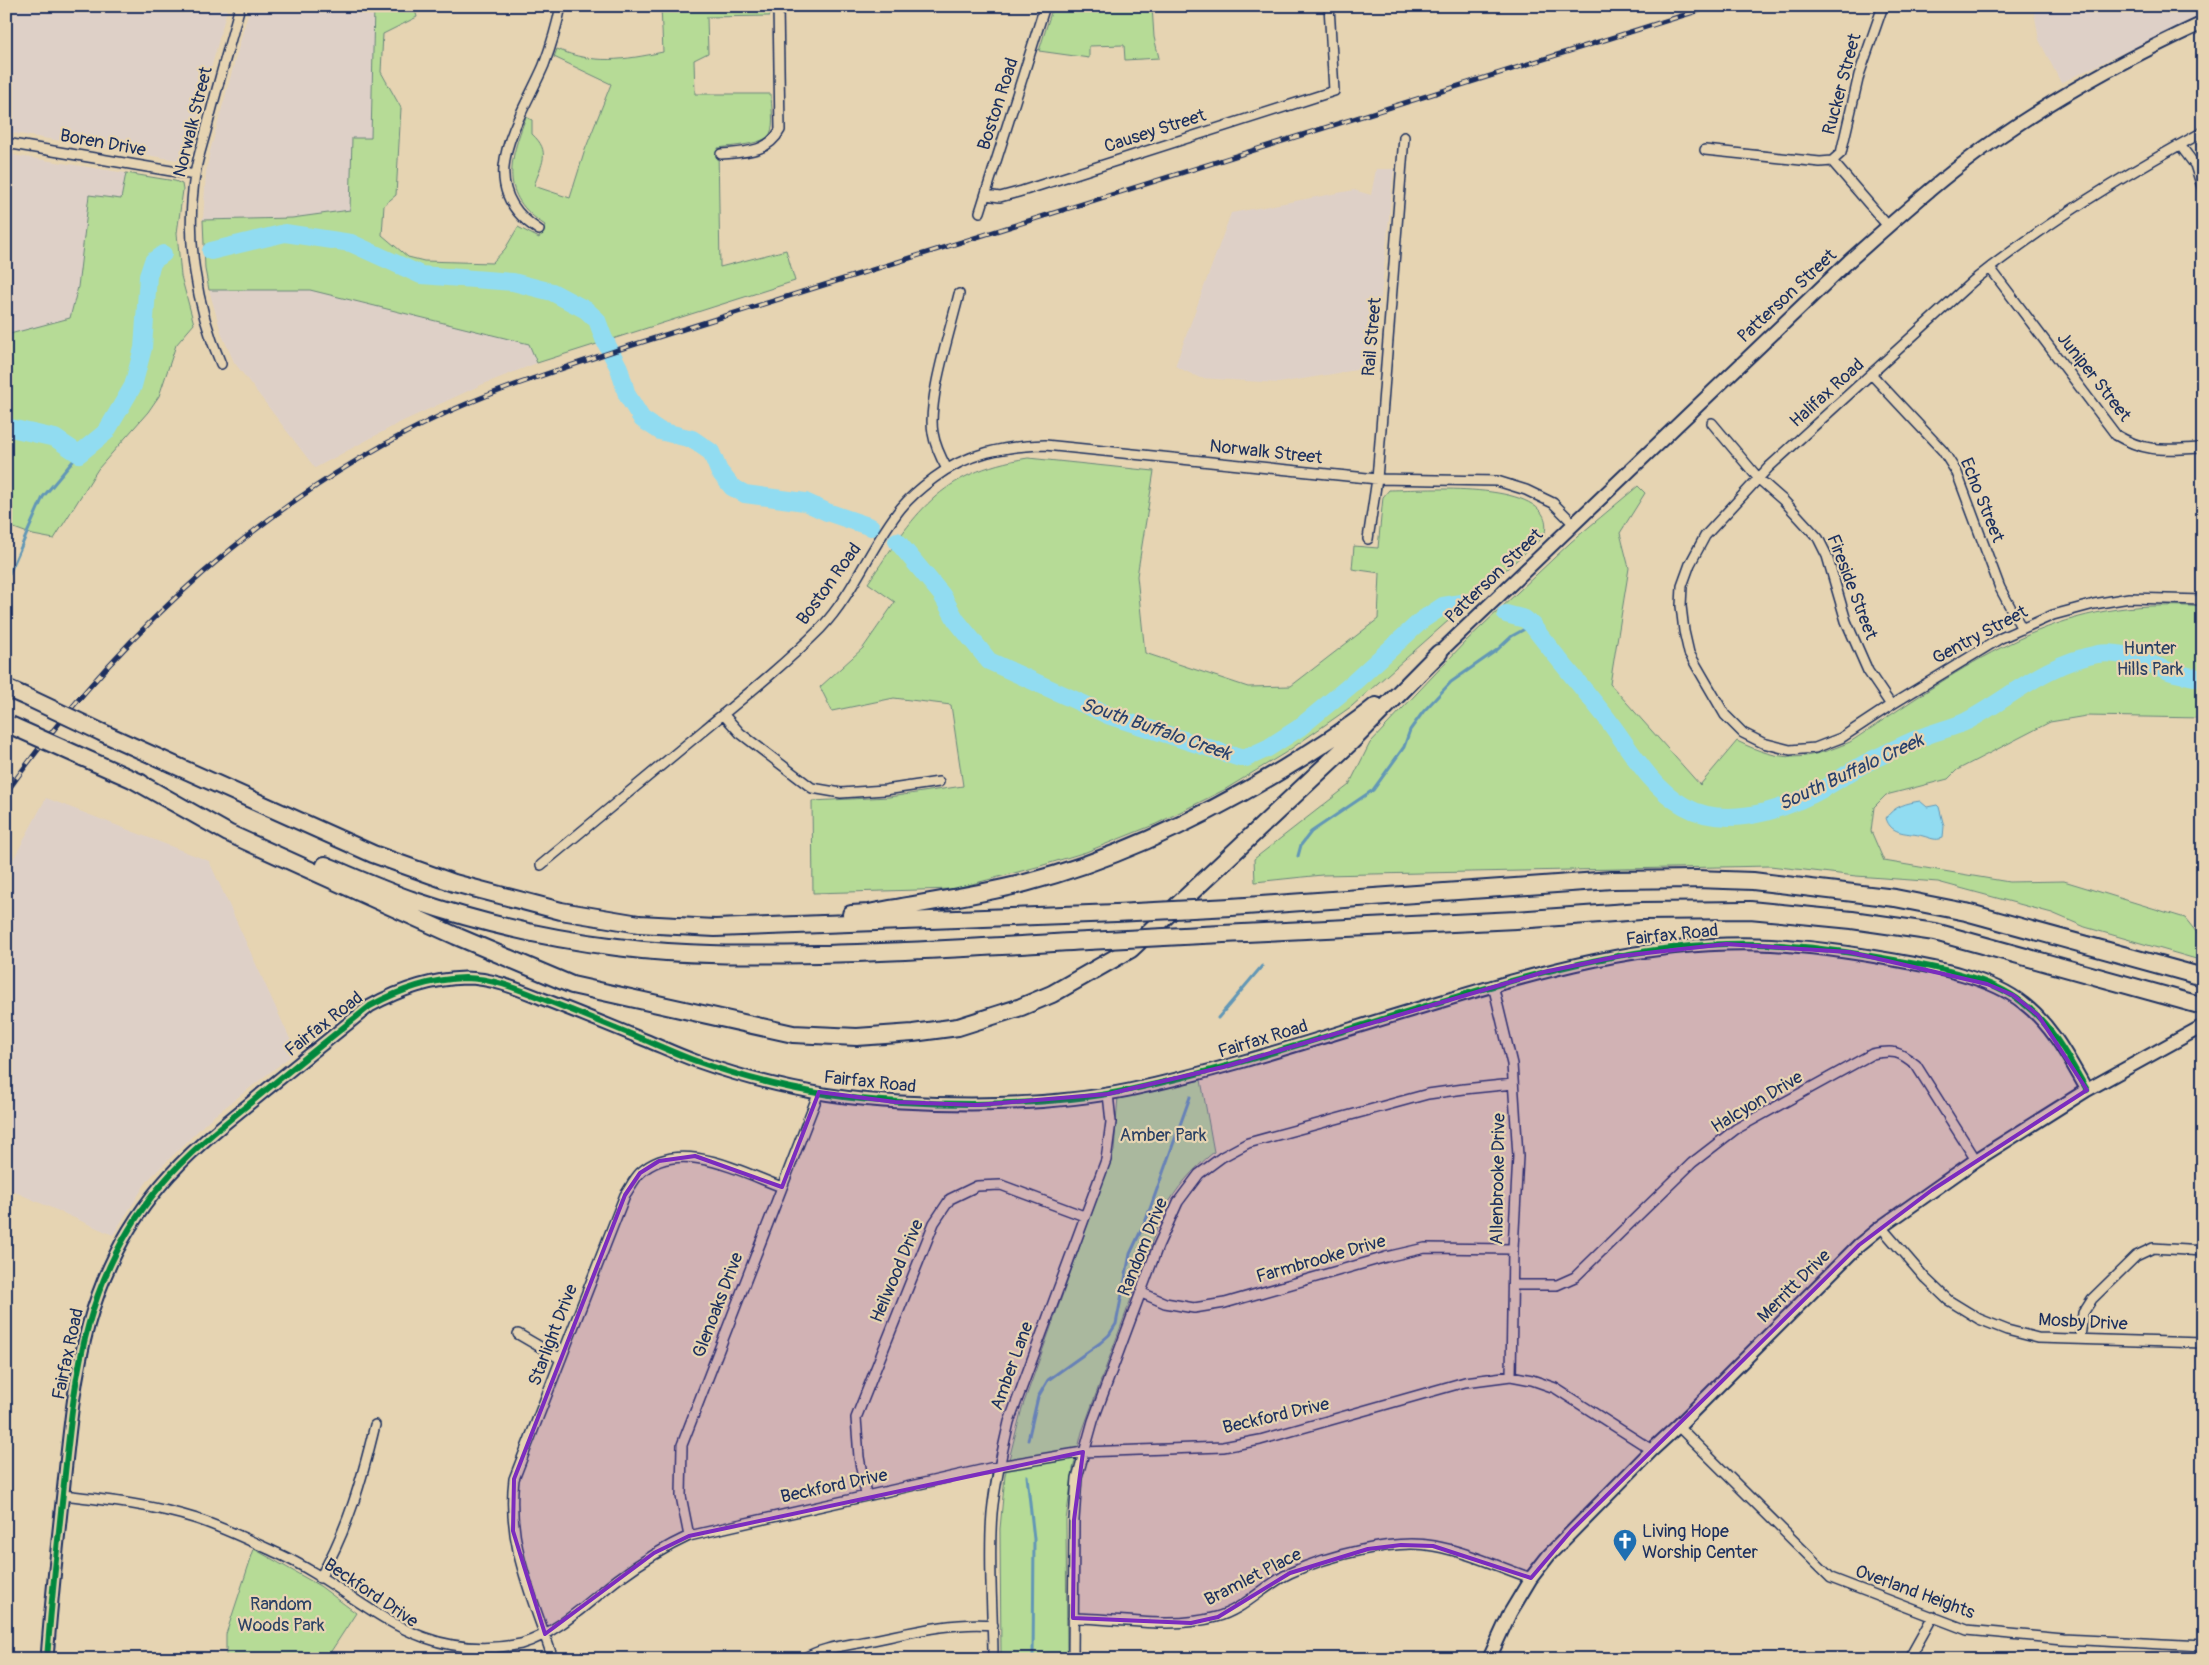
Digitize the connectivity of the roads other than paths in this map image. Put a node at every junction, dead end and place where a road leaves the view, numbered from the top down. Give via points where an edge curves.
1 (240, 6) edge
2 (561, 6) edge
3 (778, 6) edge
4 (1045, 6) edge
5 (1329, 6) edge
6 (1883, 6) edge
7 (2203, 23) edge
8 (2203, 132) edge
9 (1404, 137) dead end
10 (6, 143) edge
11 (2180, 145) junction
12 (1705, 150) dead end
13 (720, 154) dead end
14 (1832, 161) junction
15 (195, 175) junction
16 (2203, 190) edge
17 (986, 195) junction
18 (980, 212) dead end
19 (1888, 226) junction
20 (539, 230) dead end
21 (1990, 268) junction
22 (959, 294) dead end
23 (221, 364) dead end
24 (1872, 375) junction
25 (1712, 423) dead end
26 (2203, 448) edge
27 (947, 469) junction
28 (1759, 478) junction
29 (1376, 480) junction
30 (1573, 523) junction
31 (1368, 539) dead end
32 (2203, 589) edge
33 (2202, 600) edge
34 (2022, 629) junction
35 (1439, 653) junction
36 (6, 688) edge
37 (1890, 704) junction
38 (723, 714) junction
39 (8, 724) edge
40 (1790, 750) joint
41 (132, 779) junction
42 (939, 782) dead end
43 (541, 865) dead end
44 (716, 928) junction
45 (2203, 977) edge
46 (1493, 985) junction
47 (2203, 1006) edge
48 (2203, 1026) edge
49 (1513, 1084) junction
50 (2088, 1090) junction
51 (819, 1092) junction
52 (1108, 1094) junction
53 (1976, 1160) junction
54 (782, 1187) junction
55 (1084, 1216) junction
56 (1881, 1227) junction
57 (1513, 1249) junction
58 (2203, 1251) edge
59 (1513, 1285) junction
60 (1142, 1293) junction
61 (518, 1334) dead end
62 (2080, 1338) junction
63 (2203, 1343) edge
64 (561, 1359) junction
65 (1511, 1376) junction
66 (375, 1426) dead end
67 (1678, 1426) junction
68 (1652, 1450) junction
69 (1083, 1452) junction
70 (999, 1466) junction
71 (63, 1495) junction
72 (866, 1495) junction
73 (689, 1536) junction
74 (320, 1578) junction
75 (1531, 1578) junction
76 (1933, 1616) junction
77 (1073, 1618) junction
78 (993, 1625) junction
79 (545, 1634) junction
80 (2203, 1646) edge
81 (48, 1659) edge
82 (553, 1659) edge
83 (803, 1659) edge
84 (992, 1659) edge
85 (1073, 1659) edge
86 (1489, 1659) edge
87 (1909, 1659) edge

1 - 15 street, Norwalk Street
2 - 20 street via 546,59 506,149 503,167 505,189 512,205 520,216
3 - 13 street via 780,130 762,149
4 - 17 street, Boston Road
5 - 17 street, Causey Street via 1334,91 1022,191 1000,197
6 - 14 street, Rucker Street via 1859,75 1841,153
7 - 19 main road, Patterson Street via 2144,50 2021,124 1962,164
8 - 11 street, Halifax Road
9 - 29 street, Rail Street
10 - 15 street, Boren Drive
11 - 16 street via 2195,165
11 - 21 street, Halifax Road via 2087,199
12 - 14 street, Rucker Street
14 - 19 street
15 - 23 street, Norwalk Street via 192,252 209,337
17 - 18 street, Boston Road
19 - 30 main road, Patterson Street
21 - 24 street, Halifax Road
21 - 26 street, Juniper Street via 2116,435 2153,450
22 - 27 street via 935,394 932,424 939,453
24 - 28 street, Halifax Road
24 - 34 street, Echo Street via 1943,451 1957,473 1982,546
25 - 28 street, Fireside Street
27 - 29 street, Norwalk Street via 984,452 1044,445
27 - 38 street, Boston Road via 900,509 822,626
28 - 37 street, Fireside Street via 1818,538 1827,556 1846,621 1868,671
28 - 40 street, Halifax Road via 1704,536 1682,586 1683,622 1689,653 1725,715 1763,743
29 - 30 street, Norwalk Street via 1497,481 1553,503
29 - 31 street, Rail Street
30 - 35 main road, Patterson Street
32 - 33 street
33 - 34 street, Gentry Street via 2129,598 2053,615
34 - 37 street, Gentry Street via 2001,638
35 - 41 highway via 1352,741 1132,949 1052,994 1021,1007 958,1026 913,1033 857,1037 793,1034 572,985 228,833
35 - 44 highway via 1373,708 1319,747 1232,800 1101,859 1025,883 869,913
36 - 44 highway, bridge via 373,854 454,883 561,911 639,924
37 - 40 street, Gentry Street via 1842,738 1815,748
38 - 42 street via 740,733 812,788 841,793
38 - 43 street, Boston Road
39 - 41 highway, bridge
41 - 47 highway, bridge via 316,862 412,900 499,925 616,947 701,955 888,952 1640,911 1750,910 1935,932
44 - 45 highway, bridge via 1116,913 1612,880 1696,879 1753,881 1886,897 1966,912
46 - 49 street, Allenbrooke Drive via 1512,1064
46 - 50 street, Fairfax Road via 1592,961 1679,948 1757,944 1849,952 1966,977 2013,995 2050,1029
46 - 52 street, Fairfax Road via 1223,1067
48 - 50 main road, Merritt Drive
49 - 57 street, Allenbrooke Drive via 1518,1156
49 - 60 street, Random Drive via 1428,1094 1248,1143 1222,1157 1199,1174 1178,1202
50 - 53 main road, Merritt Drive
51 - 52 street, Fairfax Road via 895,1102 977,1105
51 - 54 street, Glenoaks Drive
51 - 71 street, Fairfax Road via 750,1077 694,1060 598,1020 488,980 440,980 392,994 370,1006 210,1136 160,1186 136,1220 108,1270 87,1324 75,1385
52 - 55 street, Amber Lane via 1111,1122 1106,1160
53 - 56 main road, Merritt Drive
53 - 59 street, Halcyon Drive via 1916,1065 1902,1053 1872,1054 1736,1129 1692,1163 1575,1277 1558,1285
54 - 64 street, Starlight Drive via 694,1156 659,1161 640,1173 625,1195
54 - 73 street, Glenoaks Drive via 682,1445 681,1496
55 - 70 street, Amber Lane via 1009,1422
55 - 72 street, Heilwood Drive via 1001,1185 977,1186 950,1200 934,1224 856,1418 858,1457
56 - 62 street, Mosby Drive via 1925,1278 1950,1301 1979,1319 2038,1338
56 - 67 main road, Merritt Drive
57 - 59 street, Allenbrooke Drive
57 - 60 street, Farmbrooke Drive via 1425,1248 1225,1303 1194,1308 1164,1303
58 - 62 street via 2153,1248 2136,1256 2092,1300 2084,1313
59 - 65 street, Allenbrooke Drive
60 - 69 street, Random Drive
61 - 64 street
62 - 63 street, Mosby Drive
64 - 79 street, Starlight Drive via 514,1479 511,1504 518,1553
65 - 68 street, Beckford Drive via 1555,1388
65 - 69 street, Beckford Drive via 1465,1382 1260,1440 1223,1447
66 - 74 street via 359,1491
67 - 68 main road, Merritt Drive
67 - 76 street, Overland Heights via 1831,1578
68 - 75 main road, Merritt Drive via 1571,1531
69 - 70 street, Beckford Drive
69 - 77 street, Random Drive via 1074,1520
70 - 72 street, Beckford Drive
70 - 78 street, Amber Lane via 992,1521
71 - 74 street, Beckford Drive via 143,1505 195,1518 279,1554
71 - 81 street, Fairfax Road
72 - 73 street, Beckford Drive
73 - 79 street, Beckford Drive via 654,1552
74 - 79 street, Beckford Drive via 395,1631 436,1648 495,1651
75 - 77 street, Bramlet Place via 1433,1546 1401,1544 1368,1549 1290,1573 1218,1617 1191,1623
75 - 86 main road, Merritt Drive via 1510,1613
76 - 80 street, Overland Heights via 1967,1630 2002,1635
76 - 87 street
77 - 85 street, Random Drive
78 - 83 street via 936,1628 820,1652
78 - 84 street, Amber Lane
79 - 82 street, Starlight Drive

